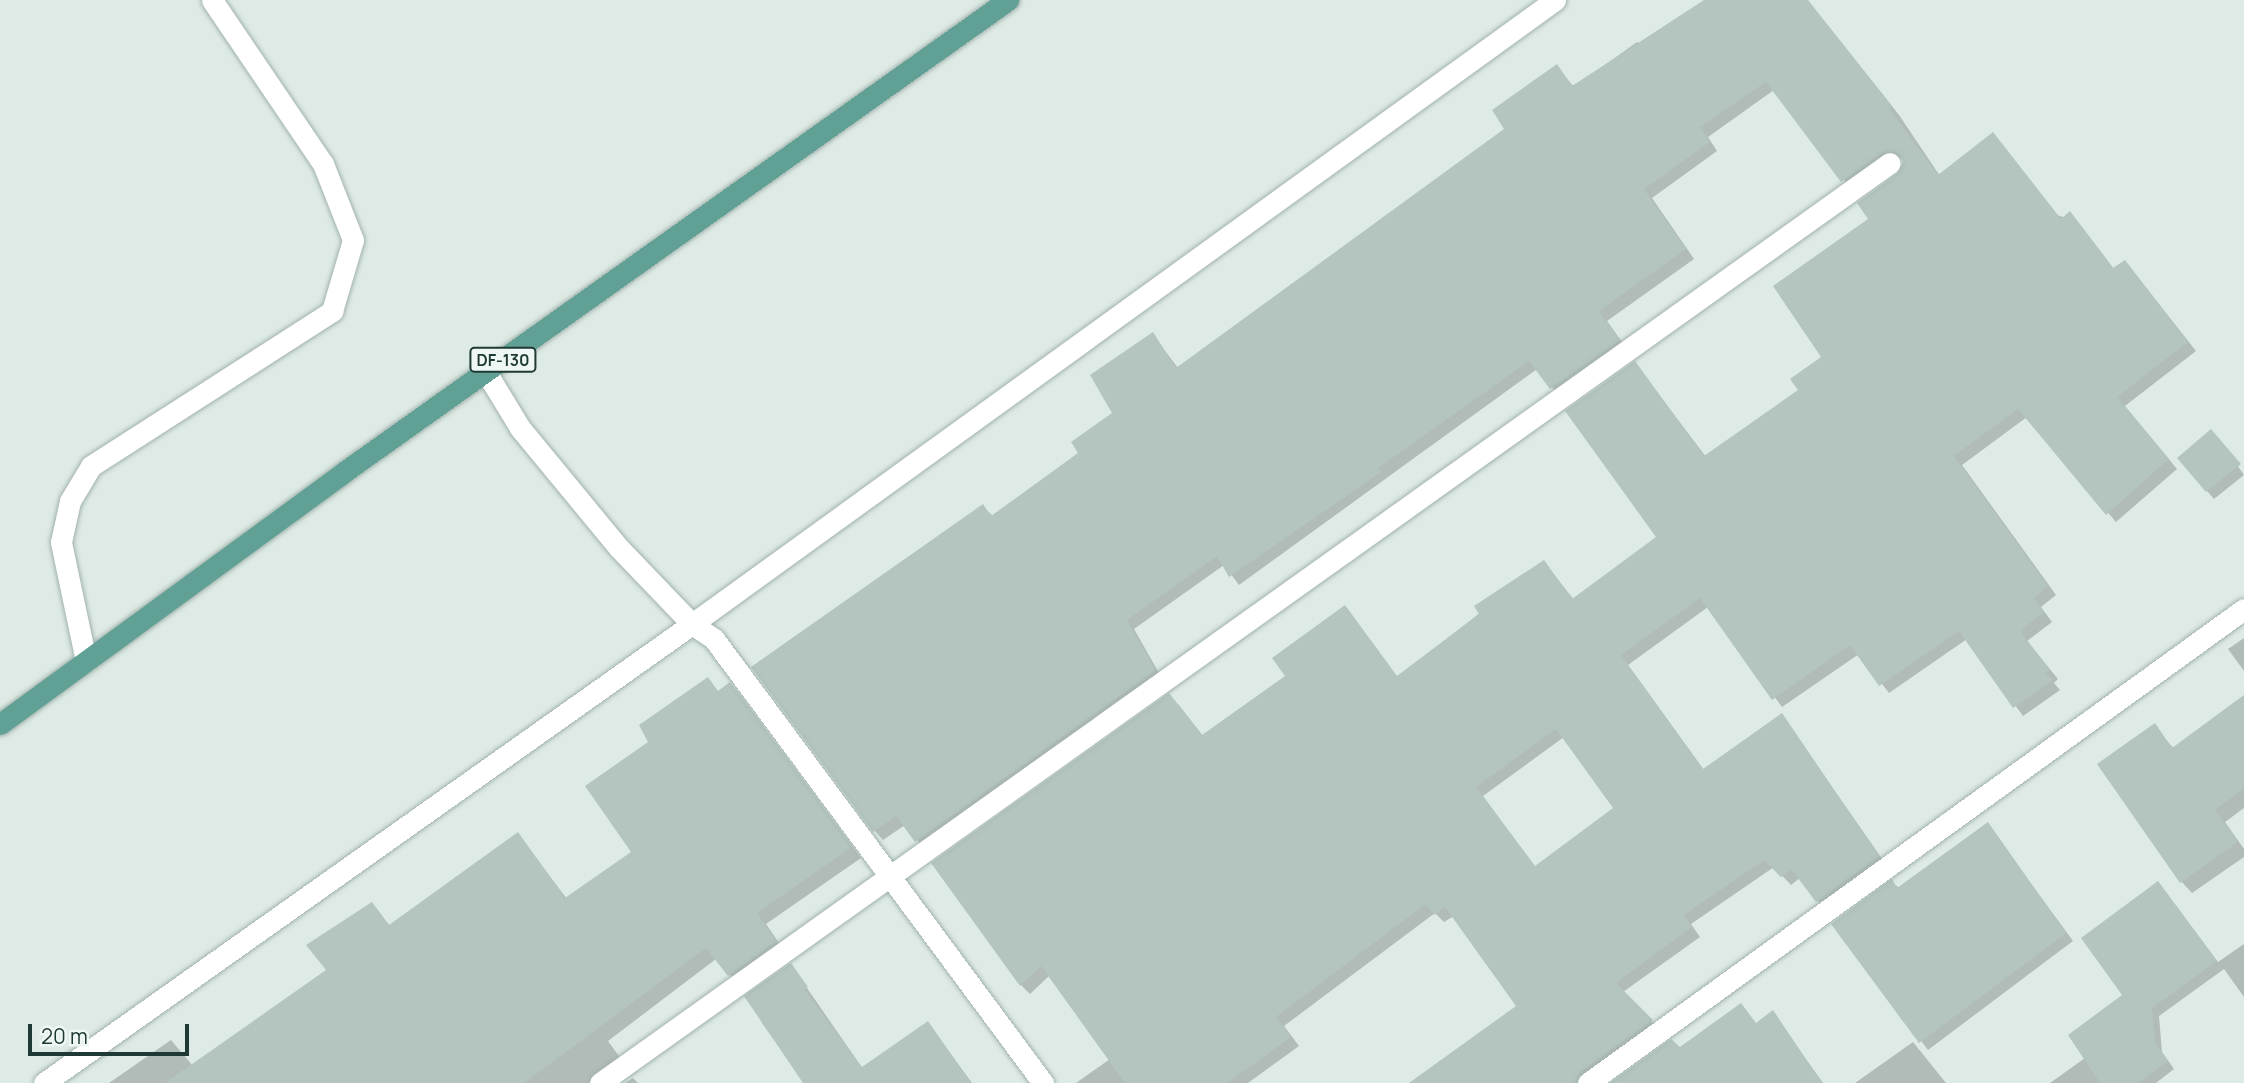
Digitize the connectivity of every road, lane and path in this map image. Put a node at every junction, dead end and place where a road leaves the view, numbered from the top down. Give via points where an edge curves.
1 (212, 0) edge
2 (1008, 0) edge
3 (1555, 0) edge
4 (1890, 163) dead end
5 (486, 372) junction
6 (2244, 610) edge
7 (692, 624) junction
8 (86, 662) junction
9 (0, 724) edge
10 (891, 875) junction
11 (44, 1083) edge
12 (600, 1083) edge
13 (1043, 1083) edge
14 (1588, 1083) edge

1 - 8 street via 323,164 352,240 332,311 91,466 70,501 61,542
2 - 5 main road, DF-130
3 - 7 street
4 - 10 street
5 - 7 street via 556,473
5 - 8 main road, DF-130
6 - 14 street
7 - 10 street via 714,639
7 - 11 street
8 - 9 main road, DF-130
10 - 12 street
10 - 13 street

